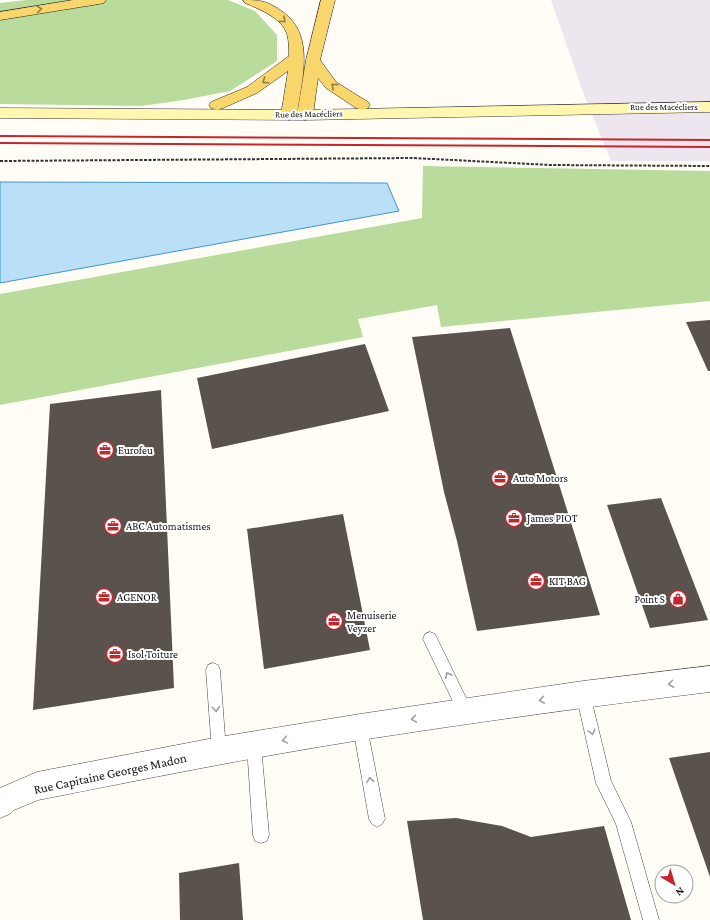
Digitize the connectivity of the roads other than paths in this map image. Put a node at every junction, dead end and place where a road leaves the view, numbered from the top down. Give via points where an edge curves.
1 (99, 0) edge
2 (250, 0) edge
3 (328, 0) edge
4 (0, 16) edge
5 (296, 58) junction
6 (312, 60) junction
7 (217, 105) junction
8 (362, 105) junction
9 (617, 107) junction
10 (710, 107) edge
11 (290, 109) junction
12 (306, 109) junction
13 (0, 113) edge
14 (124, 115) junction
15 (430, 639) dead end
16 (213, 670) dead end
17 (710, 679) edge
18 (583, 694) junction
19 (465, 711) junction
20 (360, 727) junction
21 (254, 746) junction
22 (219, 752) junction
23 (1, 800) edge
24 (377, 818) dead end
25 (261, 835) dead end
26 (651, 920) edge

4 -> 1 main road
2 -> 5 main road via 277,14 292,27 296,42
3 - 6 main road
5 -> 7 main road via 252,90
5 - 11 main road
8 -> 6 main road via 331,85
6 - 12 main road
7 - 11 street, Rue des Macécliers
7 - 14 street, Rue des Macécliers
8 - 9 street, Rue des Macécliers
8 - 12 street, Rue des Macécliers
9 - 10 street, Rue des Macécliers
9 - 12 street, Rue des Macécliers
11 - 12 street, Rue des Macécliers
11 - 14 street, Rue des Macécliers
13 - 14 street, Rue des Macécliers
19 -> 15 lane
16 -> 22 lane
17 -> 18 street, Rue Capitaine Georges Madon
18 -> 19 street, Rue Capitaine Georges Madon
18 -> 26 lane via 604,783 623,822
19 -> 20 street, Rue Capitaine Georges Madon
20 -> 21 street, Rue Capitaine Georges Madon
24 -> 20 lane
21 - 22 street, Rue Capitaine Georges Madon
21 - 25 lane
22 - 23 street, Rue Capitaine Georges Madon via 38,786

